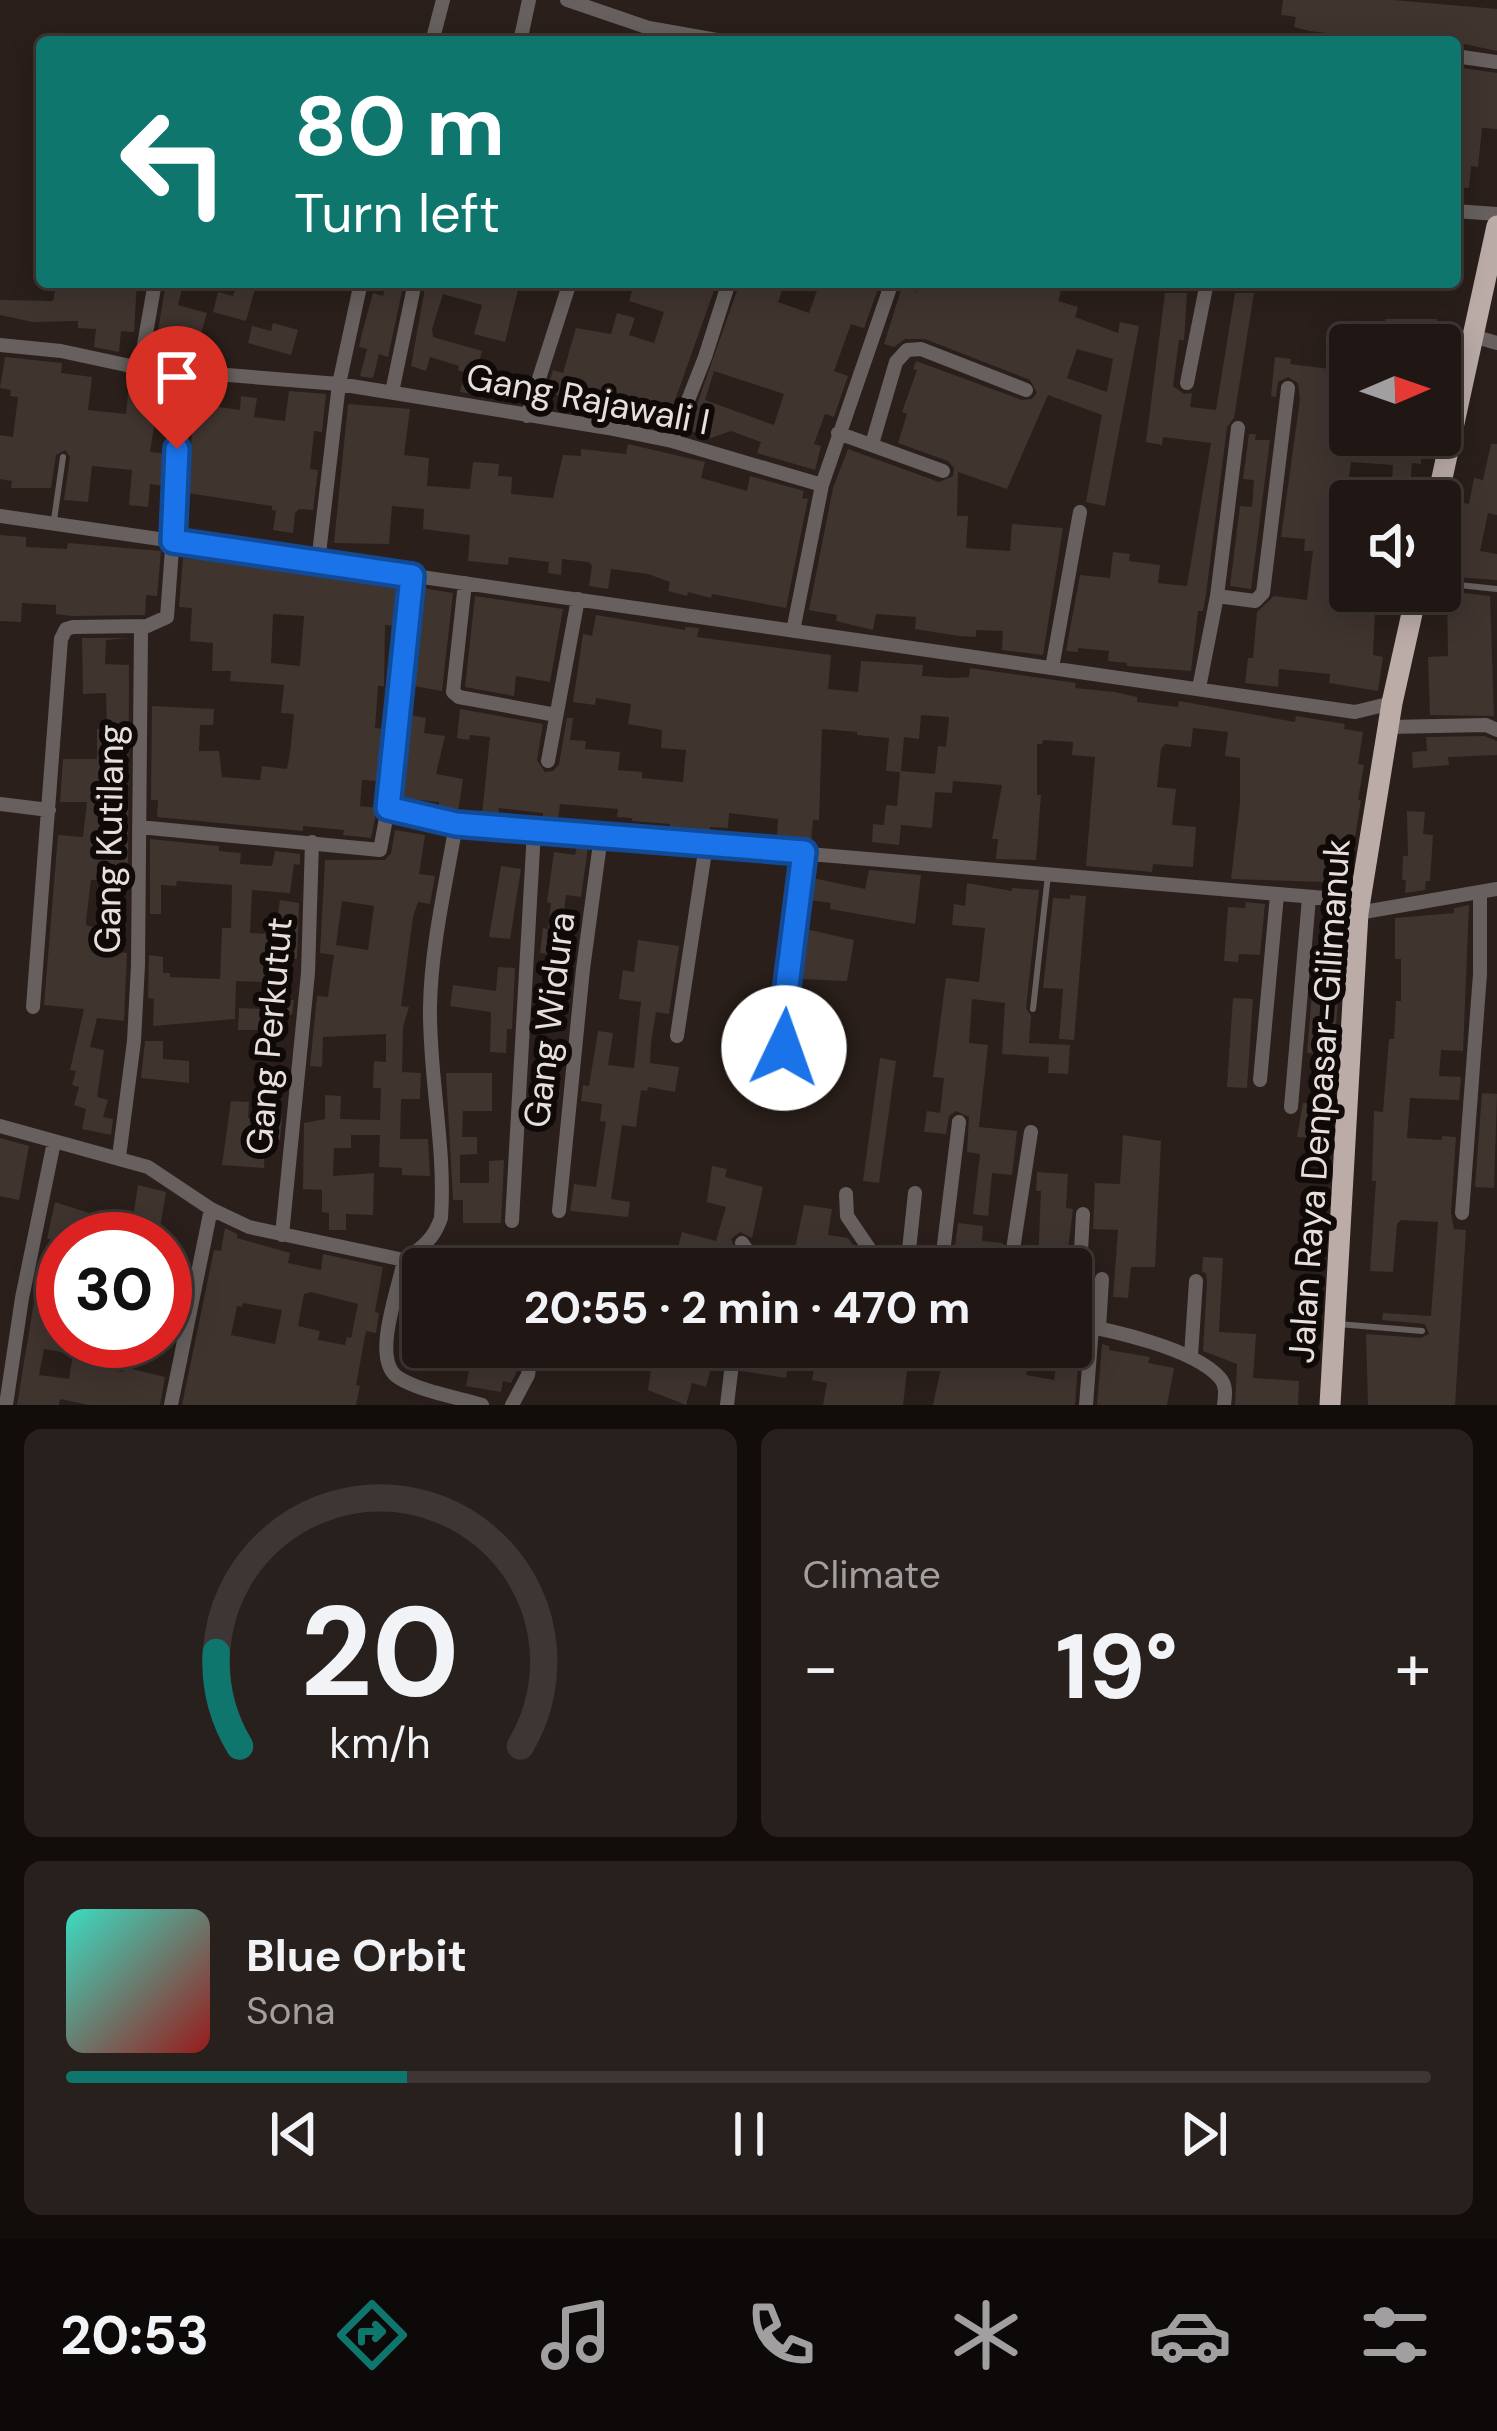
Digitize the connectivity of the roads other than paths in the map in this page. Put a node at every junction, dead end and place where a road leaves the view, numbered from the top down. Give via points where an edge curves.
1 (443, 0) edge
2 (529, 0) edge
3 (567, 0) edge
4 (646, 35) edge
5 (434, 36) edge
6 (521, 36) edge
7 (1461, 57) edge
8 (1497, 62) edge
9 (1461, 211) edge
10 (1497, 214) edge
11 (1497, 226) edge
12 (153, 288) edge
13 (360, 288) edge
14 (414, 288) edge
15 (568, 288) edge
16 (727, 288) edge
17 (890, 288) edge
18 (1206, 288) edge
19 (1473, 336) junction
20 (1497, 343) edge
21 (0, 345) edge
22 (140, 368) junction
23 (185, 372) junction
24 (1187, 383) dead end
25 (339, 384) junction
26 (1288, 388) dead end
27 (1026, 390) dead end
28 (392, 392) junction
29 (527, 416) junction
30 (1238, 428) dead end
31 (838, 433) junction
32 (672, 441) junction
33 (872, 444) junction
34 (63, 457) dead end
35 (943, 471) dead end
36 (1442, 480) edge
37 (822, 485) junction
38 (1080, 512) dead end
39 (0, 516) edge
40 (54, 524) junction
41 (173, 541) junction
42 (318, 562) junction
43 (412, 576) junction
44 (465, 583) junction
45 (1461, 586) edge
46 (1497, 590) edge
47 (1217, 596) junction
48 (578, 599) junction
49 (1412, 612) edge
50 (141, 626) junction
51 (793, 631) junction
52 (1052, 668) junction
53 (1199, 688) junction
54 (1392, 703) junction
55 (1354, 712) junction
56 (556, 715) junction
57 (1497, 730) edge
58 (1387, 733) junction
59 (548, 760) dead end
60 (0, 804) edge
61 (388, 808) junction
62 (50, 810) junction
63 (456, 824) junction
64 (139, 827) junction
65 (534, 830) junction
66 (602, 836) junction
67 (312, 842) junction
68 (706, 845) junction
69 (804, 852) junction
70 (1048, 875) junction
71 (1497, 889) edge
72 (1480, 893) junction
73 (1277, 896) junction
74 (1309, 898) junction
75 (1359, 907) junction
76 (33, 1007) dead end
77 (1034, 1009) dead end
78 (677, 1036) dead end
79 (799, 1053) dead end
80 (1259, 1080) dead end
81 (1291, 1107) dead end
82 (959, 1122) dead end
83 (0, 1126) edge
84 (1031, 1132) dead end
85 (54, 1142) junction
86 (119, 1157) junction
87 (916, 1193) dead end
88 (846, 1194) dead end
89 (211, 1209) junction
90 (559, 1210) dead end
91 (1083, 1214) dead end
92 (1462, 1214) dead end
93 (512, 1221) dead end
94 (283, 1235) junction
95 (742, 1243) dead end
96 (421, 1248) edge
97 (745, 1248) edge
98 (865, 1248) edge
99 (909, 1248) edge
100 (944, 1248) edge
101 (1013, 1248) edge
102 (1084, 1248) edge
103 (402, 1260) edge
104 (402, 1269) edge
105 (1102, 1279) dead end
106 (1196, 1281) dead end
107 (1092, 1306) edge
108 (1335, 1324) junction
109 (1092, 1327) edge
110 (1423, 1331) dead end
111 (1190, 1356) junction
112 (529, 1368) edge
113 (731, 1368) edge
114 (1086, 1368) edge
115 (6, 1405) edge
116 (171, 1405) edge
117 (482, 1405) edge
118 (512, 1405) edge
119 (727, 1405) edge
120 (1086, 1405) edge
121 (1224, 1405) edge
122 (1330, 1405) edge

1 - 5 street
2 - 6 street
3 - 4 street
7 - 8 street
9 - 10 street
11 - 19 highway
12 - 22 street
13 - 25 street
14 - 28 street
15 - 29 street
16 - 32 street
17 - 31 street
18 - 24 street
19 - 20 street
19 - 36 highway
21 - 22 street, Gang Rajawali I
22 - 23 street, Gang Rajawali I
23 - 25 street, Gang Rajawali I
23 - 41 street
25 - 28 street, Gang Rajawali I
25 - 42 street
26 - 47 street via 1263,593 1255,601
27 - 33 street via 907,350 896,362
28 - 29 street, Gang Rajawali I
29 - 32 street, Gang Rajawali I
30 - 47 street
31 - 33 street
31 - 37 street
32 - 37 street, Gang Rajawali I
33 - 35 street
34 - 40 lane
37 - 51 street
38 - 52 street
39 - 40 street
40 - 41 street
41 - 42 street
41 - 50 street via 166,617
42 - 43 street
43 - 44 street
43 - 61 street
44 - 48 street
44 - 56 street via 453,692
45 - 46 lane
47 - 53 street
48 - 51 street
48 - 56 street
49 - 54 highway, Jalan Raya Denpasar-Gilimanuk
50 - 62 street via 73,626 63,633
50 - 64 street, Gang Kutilang
51 - 52 street
52 - 53 street
53 - 55 street
54 - 55 street
54 - 58 highway, Jalan Raya Denpasar-Gilimanuk
55 - 58 street
56 - 59 street
57 - 58 street
58 - 75 highway, Jalan Raya Denpasar-Gilimanuk
60 - 62 street
61 - 63 street
61 - 67 street via 380,850
62 - 76 street
63 - 65 street
63 - 96 street via 430,1010 441,1218
64 - 67 street
64 - 86 street, Gang Kutilang via 136,1003
65 - 66 street
65 - 93 street
66 - 68 street
66 - 90 street, Gang Widura
67 - 94 street, Gang Perkutut
68 - 69 street
68 - 78 street
69 - 70 street
69 - 79 street via 781,1039
70 - 73 street
70 - 77 lane
71 - 72 street
72 - 75 street
72 - 92 street
73 - 74 street
73 - 80 street
74 - 75 street
74 - 81 street
75 - 108 highway, Jalan Raya Denpasar-Gilimanuk
82 - 100 street
83 - 85 street
84 - 101 street
85 - 86 street
85 - 115 street
86 - 89 street
87 - 99 street
88 - 98 street
89 - 94 street
89 - 116 street
91 - 102 street
94 - 103 street
95 - 97 street
104 - 117 street via 385,1348 389,1369
105 - 107 street
106 - 111 street
108 - 110 lane
108 - 122 highway, Jalan Raya Denpasar-Gilimanuk
109 - 111 street
111 - 121 street via 1221,1379
112 - 118 street
113 - 119 street
114 - 120 street

